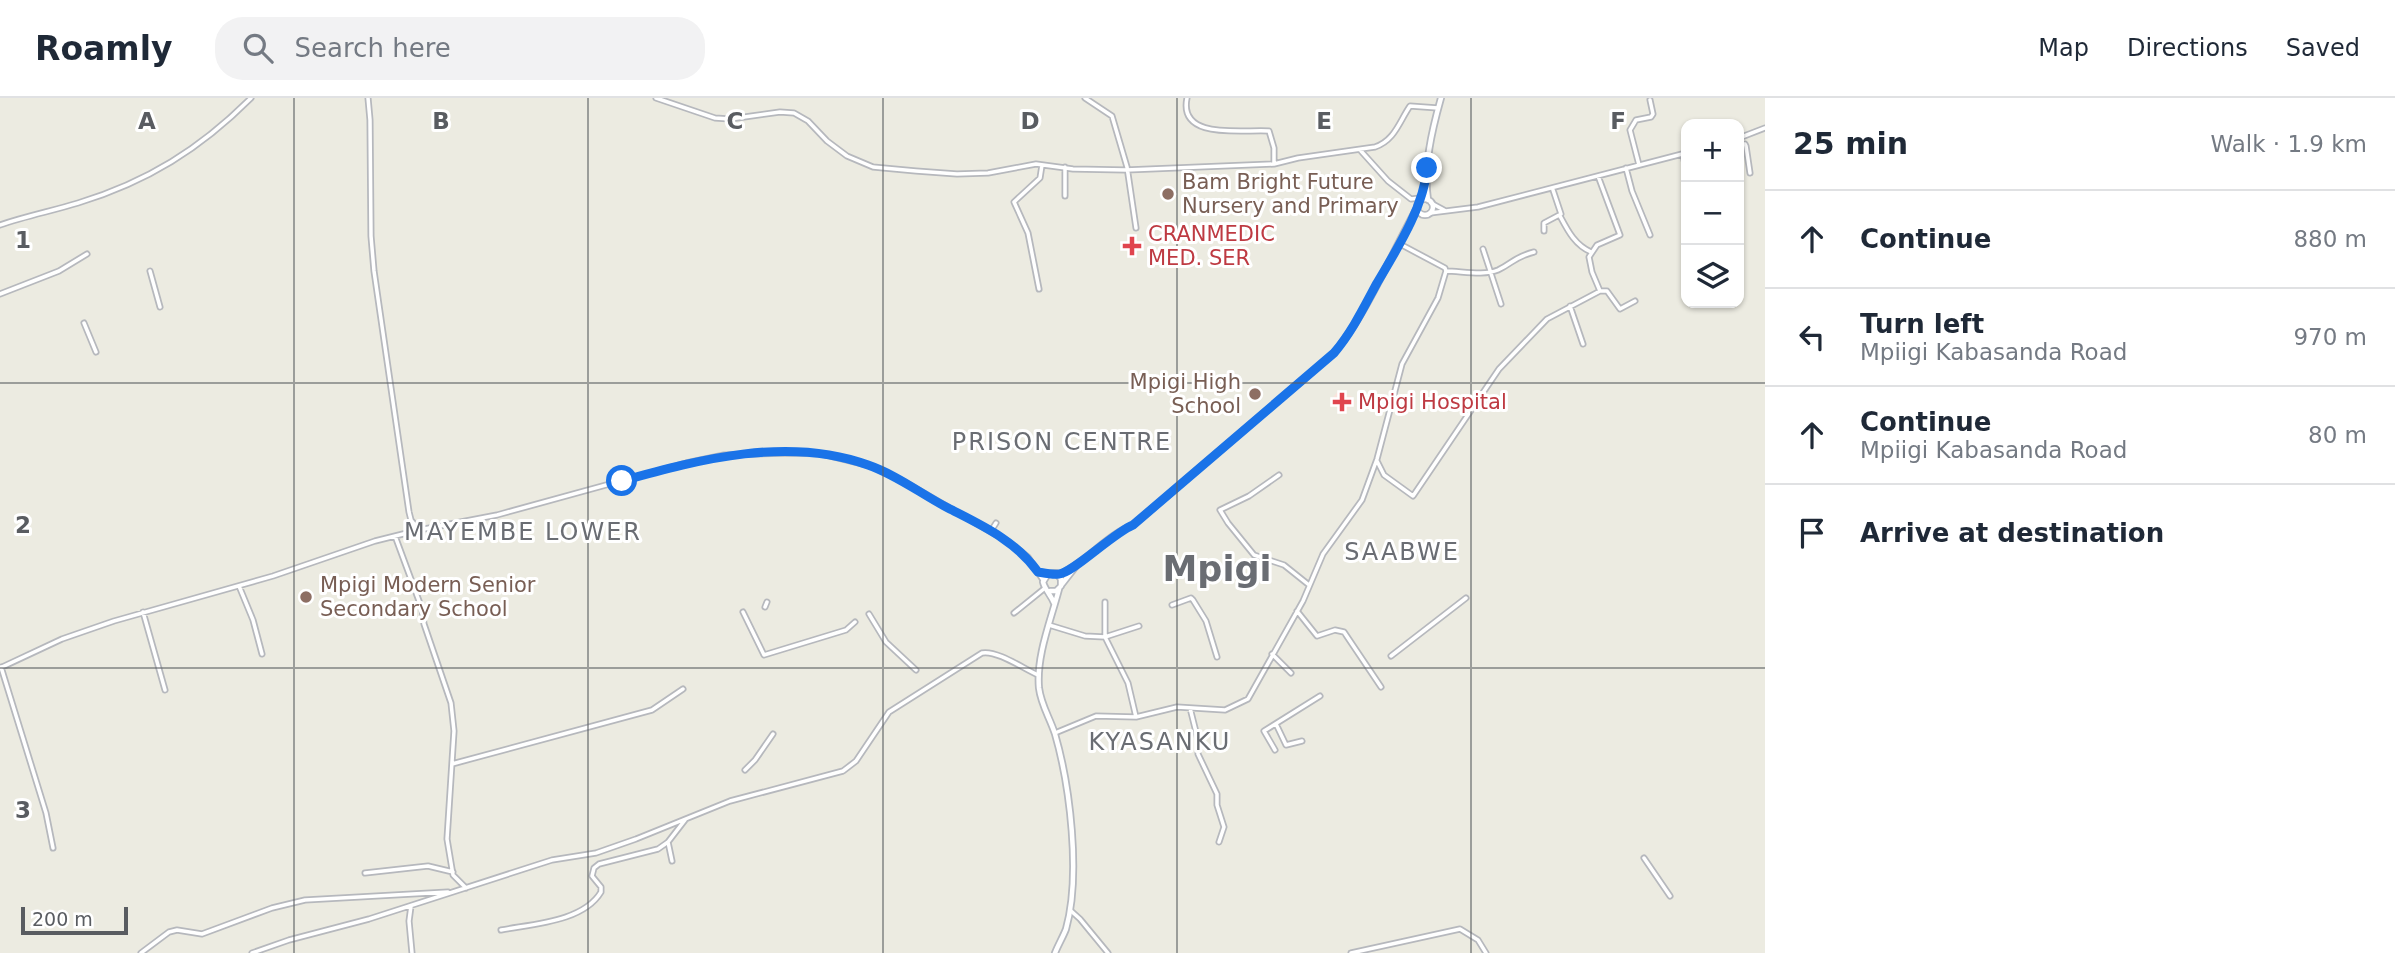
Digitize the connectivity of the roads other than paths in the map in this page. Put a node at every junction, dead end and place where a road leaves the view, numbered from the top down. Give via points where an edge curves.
1 (251, 98) edge
2 (368, 98) edge
3 (656, 98) edge
4 (1085, 98) edge
5 (1187, 98) edge
6 (1441, 98) edge
7 (1650, 100) dead end
8 (1438, 108) junction
9 (1765, 128) edge
10 (1744, 136) edge
11 (1744, 144) edge
12 (1361, 151) junction
13 (1681, 154) edge
14 (1274, 164) junction
15 (1639, 164) junction
16 (1042, 165) junction
17 (1065, 167) junction
18 (1626, 168) junction
19 (1126, 170) junction
20 (1750, 173) dead end
21 (1598, 176) junction
22 (1426, 186) junction
23 (1552, 189) junction
24 (1065, 196) dead end
25 (1420, 199) junction
26 (1430, 201) junction
27 (1417, 208) junction
28 (1445, 211) junction
29 (1430, 213) junction
30 (1423, 215) junction
31 (1560, 216) junction
32 (1408, 223) junction
33 (0, 225) edge
34 (1136, 228) dead end
35 (1544, 232) dead end
36 (1650, 235) dead end
37 (1399, 244) junction
38 (1483, 249) dead end
39 (1534, 252) dead end
40 (1591, 252) junction
41 (87, 254) dead end
42 (150, 271) dead end
43 (1446, 271) junction
44 (1489, 272) junction
45 (1040, 289) dead end
46 (1600, 291) junction
47 (0, 294) edge
48 (1635, 301) dead end
49 (1501, 304) dead end
50 (1570, 306) junction
51 (160, 307) dead end
52 (84, 323) dead end
53 (1583, 344) dead end
54 (96, 352) dead end
55 (1377, 459) junction
56 (1279, 475) dead end
57 (996, 523) dead end
58 (419, 530) junction
59 (991, 531) junction
60 (396, 536) junction
61 (1079, 562) junction
62 (1038, 572) junction
63 (1048, 574) junction
64 (1058, 575) junction
65 (1043, 580) junction
66 (1309, 585) junction
67 (239, 586) junction
68 (1060, 587) junction
69 (1047, 590) junction
70 (1466, 598) dead end
71 (1105, 602) dead end
72 (1054, 604) junction
73 (1172, 605) dead end
74 (1297, 611) junction
75 (143, 612) junction
76 (743, 612) dead end
77 (1014, 613) dead end
78 (869, 614) dead end
79 (855, 622) dead end
80 (1049, 625) junction
81 (1139, 626) dead end
82 (1105, 637) junction
83 (262, 653) dead end
84 (1272, 654) junction
85 (1391, 656) dead end
86 (1217, 657) dead end
87 (1, 667) edge
88 (916, 670) dead end
89 (1291, 673) dead end
90 (1040, 676) junction
91 (1381, 687) dead end
92 (165, 690) dead end
93 (683, 690) dead end
94 (1320, 696) dead end
95 (1190, 708) junction
96 (1136, 717) junction
97 (1276, 724) junction
98 (1055, 733) junction
99 (773, 734) dead end
100 (1302, 741) dead end
101 (1275, 750) dead end
102 (452, 764) junction
103 (745, 770) dead end
104 (685, 819) junction
105 (668, 842) junction
106 (1219, 842) dead end
107 (53, 848) dead end
108 (1644, 858) dead end
109 (672, 861) dead end
110 (453, 872) junction
111 (365, 873) dead end
112 (466, 888) junction
113 (454, 891) junction
114 (1670, 896) dead end
115 (411, 906) junction
116 (1069, 909) junction
117 (501, 930) dead end
118 (141, 953) edge
119 (252, 953) edge
120 (412, 953) edge
121 (1055, 953) edge
122 (1108, 953) edge
123 (1351, 953) edge
124 (1486, 953) edge

1 - 33 street via 208,139 148,176
2 - 58 street via 374,271 409,512
3 - 16 street via 715,118 794,113 846,156 873,167 957,174
4 - 19 street via 1112,116
5 - 14 street via 1189,118 1202,128 1269,131
6 - 8 main road
7 - 15 street via 1651,117 1636,120 1630,130
8 - 12 street via 1410,106 1386,142
8 - 22 main road
9 - 10 street
11 - 20 street
12 - 14 street
12 - 25 street via 1394,187 1411,199
13 - 15 street
14 - 19 street
15 - 18 street
16 - 17 street
16 - 45 street via 1040,178 1014,202 1028,233
17 - 19 street
17 - 24 street
18 - 21 street
18 - 36 street
19 - 34 street
21 - 23 street
21 - 40 street via 1620,235
22 - 25 main road
22 - 26 main road
23 - 28 street
23 - 31 street
25 - 26 main road
25 - 27 main road
26 - 28 street
26 - 29 main road
27 - 30 main road
27 - 32 main road
28 - 29 street
29 - 30 main road
30 - 32 main road
31 - 35 street via 1544,223
31 - 40 street via 1570,236
32 - 37 main road
37 - 43 street
37 - 61 main road via 1334,353 1133,525
38 - 44 street
39 - 44 street
40 - 46 street via 1590,264
41 - 47 street via 59,271
42 - 51 street
43 - 44 street
43 - 55 street via 1438,298 1402,364
44 - 49 street
46 - 48 street via 1607,291 1620,309
46 - 50 street
50 - 53 street
50 - 55 street via 1542,323 1499,369 1413,496 1384,475
52 - 54 street
55 - 66 street via 1362,500 1323,554
56 - 66 street via 1220,510 1254,555 1284,565
57 - 59 street
58 - 59 street via 497,515 710,458 791,453 822,454 871,466
58 - 60 street
59 - 62 street via 1027,557
60 - 67 street
60 - 102 street via 449,692
61 - 64 main road
61 - 68 main road
62 - 63 street
62 - 65 street
63 - 64 main road
63 - 65 main road
64 - 68 main road
65 - 69 main road
66 - 74 street
67 - 75 street
67 - 83 street
68 - 69 main road
68 - 72 main road
69 - 72 main road
69 - 77 street
70 - 85 street
71 - 82 street
72 - 80 main road
73 - 86 street via 1194,600
74 - 84 street
74 - 91 street via 1317,636 1344,632
75 - 87 street via 62,639
75 - 92 street
76 - 79 street via 764,655 846,630
78 - 88 street via 886,642
80 - 82 street
80 - 90 main road
81 - 82 street
82 - 96 street via 1128,683
84 - 89 street
84 - 95 street via 1248,699 1225,710
87 - 107 street
90 - 98 main road via 1042,702
90 - 104 street via 989,649 889,712 856,761 843,771 730,801
93 - 102 street via 652,710
94 - 97 street
95 - 96 street via 1173,707
95 - 106 street via 1198,754 1217,794 1224,827
96 - 98 street via 1096,716
97 - 100 street via 1286,745
97 - 101 street via 1264,731
98 - 116 main road via 1069,808 1073,878
99 - 103 street
102 - 110 street via 447,839
104 - 105 street
104 - 112 street via 596,853 552,860
105 - 109 street
105 - 117 street via 594,867 592,876 601,892 578,911
108 - 114 street
110 - 111 street via 428,866
110 - 112 street
112 - 113 street
113 - 115 street
113 - 118 street via 304,900 202,934 169,932
115 - 119 street
115 - 120 street
116 - 121 main road
116 - 122 street
123 - 124 street via 1460,929 1478,940

